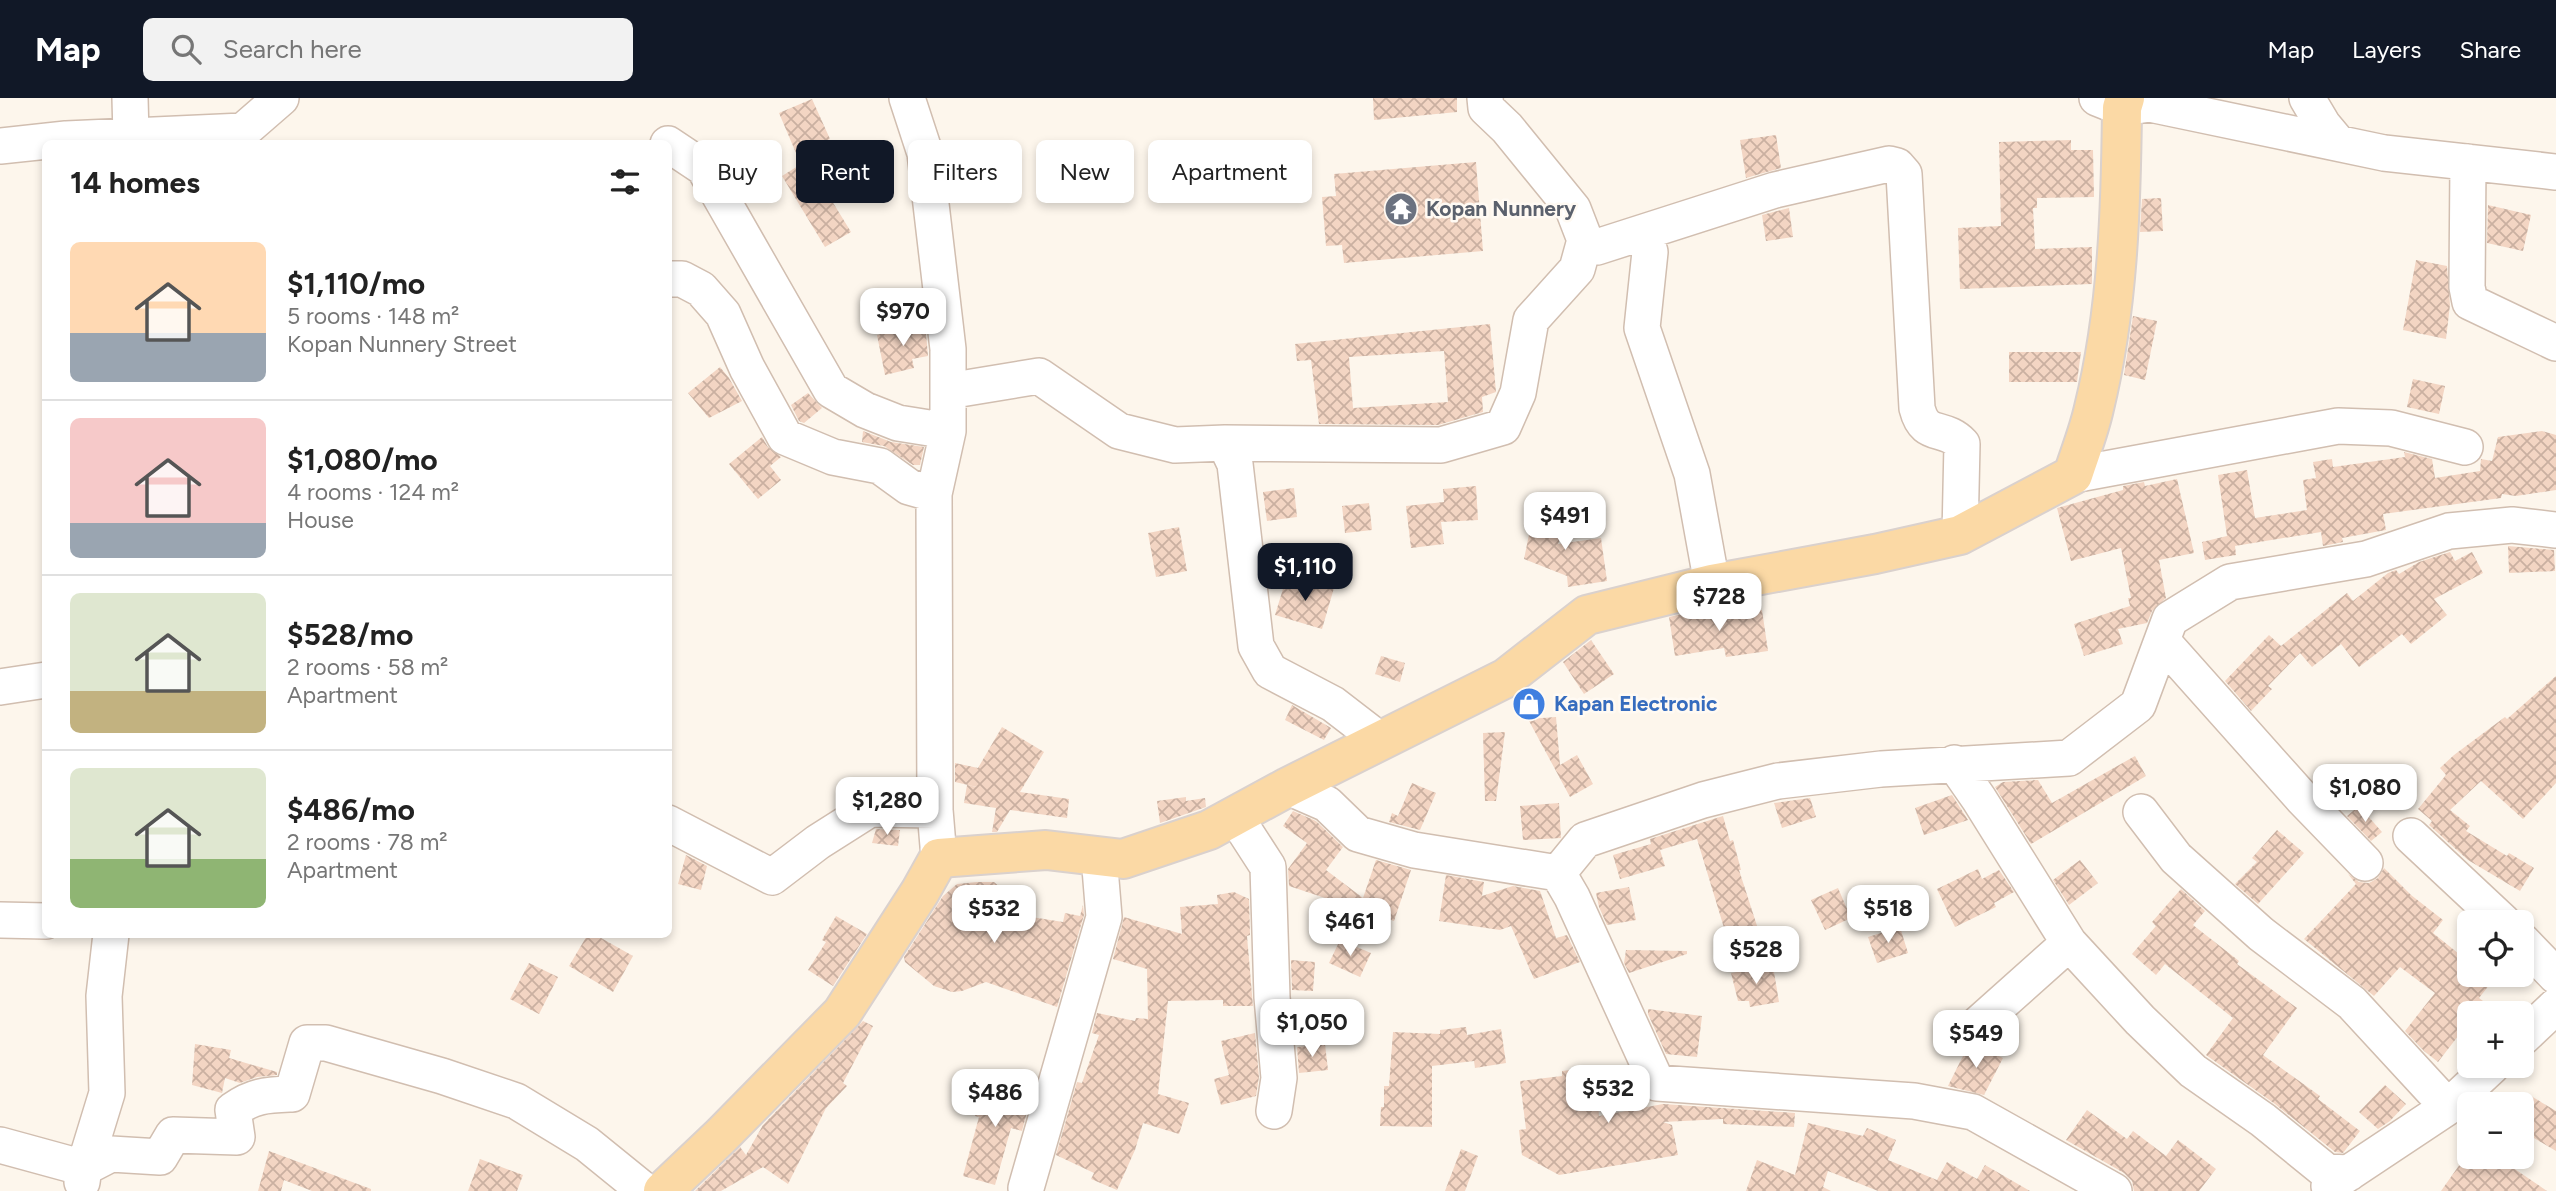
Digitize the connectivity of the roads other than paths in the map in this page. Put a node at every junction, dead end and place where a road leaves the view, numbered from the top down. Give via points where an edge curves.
1 (130, 98) edge
2 (281, 98) edge
3 (907, 98) edge
4 (1485, 98) edge
5 (2307, 98) edge
6 (2115, 101) edge
7 (131, 136) junction
8 (77, 140) edge
9 (42, 143) edge
10 (2337, 144) junction
11 (0, 146) edge
12 (672, 147) edge
13 (2468, 162) junction
14 (2556, 172) edge
15 (1644, 233) junction
16 (1588, 243) junction
17 (672, 279) edge
18 (2556, 343) edge
19 (948, 391) junction
20 (948, 431) junction
21 (1225, 443) junction
22 (2465, 447) dead end
23 (2073, 475) junction
24 (934, 494) junction
25 (2556, 530) edge
26 (1960, 535) junction
27 (1712, 584) junction
28 (2163, 642) junction
29 (42, 681) edge
30 (0, 687) edge
31 (1381, 741) junction
32 (1954, 763) junction
33 (1288, 787) junction
34 (935, 810) junction
35 (2141, 812) dead end
36 (1235, 816) junction
37 (672, 825) edge
38 (2411, 836) dead end
39 (1099, 856) junction
40 (939, 858) junction
41 (2365, 863) dead end
42 (1558, 873) junction
43 (2490, 910) edge
44 (0, 920) edge
45 (42, 921) edge
46 (111, 938) edge
47 (2069, 943) junction
48 (2534, 953) edge
49 (2556, 976) edge
50 (2556, 1006) edge
51 (1976, 1026) dead end
52 (2534, 1027) edge
53 (2479, 1078) edge
54 (2448, 1107) junction
55 (1274, 1111) dead end
56 (0, 1145) edge
57 (2349, 1173) junction
58 (83, 1180) edge
59 (1026, 1188) dead end
60 (645, 1191) edge
61 (663, 1191) edge
62 (2114, 1191) edge
63 (2320, 1191) edge

1 - 7 street
2 - 7 street via 243,131
3 - 19 street via 925,153 948,349
4 - 16 street via 1486,108 1573,209
5 - 10 street
6 - 10 street via 2150,104
6 - 23 main road via 2121,210 2114,297 2094,408
7 - 8 street
9 - 11 street
10 - 13 street
12 - 20 street via 704,168 831,390 898,423
13 - 14 street
13 - 18 street via 2470,302
15 - 16 street via 1597,247
15 - 26 street via 1775,190 1889,164 1897,166 1904,174 1917,408 1927,428 1952,434 1962,444
15 - 27 street via 1650,253 1642,328 1692,474
16 - 21 street via 1577,269 1531,320 1518,393 1503,427 1441,444
17 - 24 street via 701,289 723,314 785,437 833,457 880,466 909,487
19 - 20 street
19 - 21 street via 1039,376 1119,431 1175,445
20 - 24 street
21 - 31 street via 1235,464 1256,646 1270,671 1333,704
22 - 23 street via 2391,428 2338,426
23 - 26 main road
24 - 34 street
25 - 28 street via 2512,525 2449,531 2366,559 2230,582 2170,618
26 - 27 main road
27 - 31 main road via 1587,615 1506,678
28 - 32 street via 2138,705 2069,758
28 - 41 street
29 - 30 street
31 - 33 main road
32 - 42 street via 1778,780 1703,800 1585,840
32 - 47 street
33 - 36 main road
33 - 42 street via 1327,804 1358,834 1414,850
34 - 37 street via 870,809 772,877
34 - 40 street
35 - 54 street via 2176,858 2261,934 2352,1003
36 - 39 main road via 1209,830 1123,859
36 - 55 street via 1268,867 1279,1078
38 - 43 street
39 - 40 main road via 1046,850
39 - 59 street via 1104,917
40 - 61 main road via 842,1013
42 - 62 street via 1657,1083 1914,1101 1973,1112
44 - 45 street
46 - 58 street via 104,996 107,1093
47 - 51 street
47 - 57 street via 2193,1071 2327,1172
48 - 49 street
50 - 52 street
53 - 54 street
54 - 57 street
56 - 58 street
57 - 63 street
58 - 60 street via 111,1154 160,1157 173,1135 237,1137 233,1110 248,1099 292,1094 307,1043 326,1043 516,1101 587,1144

